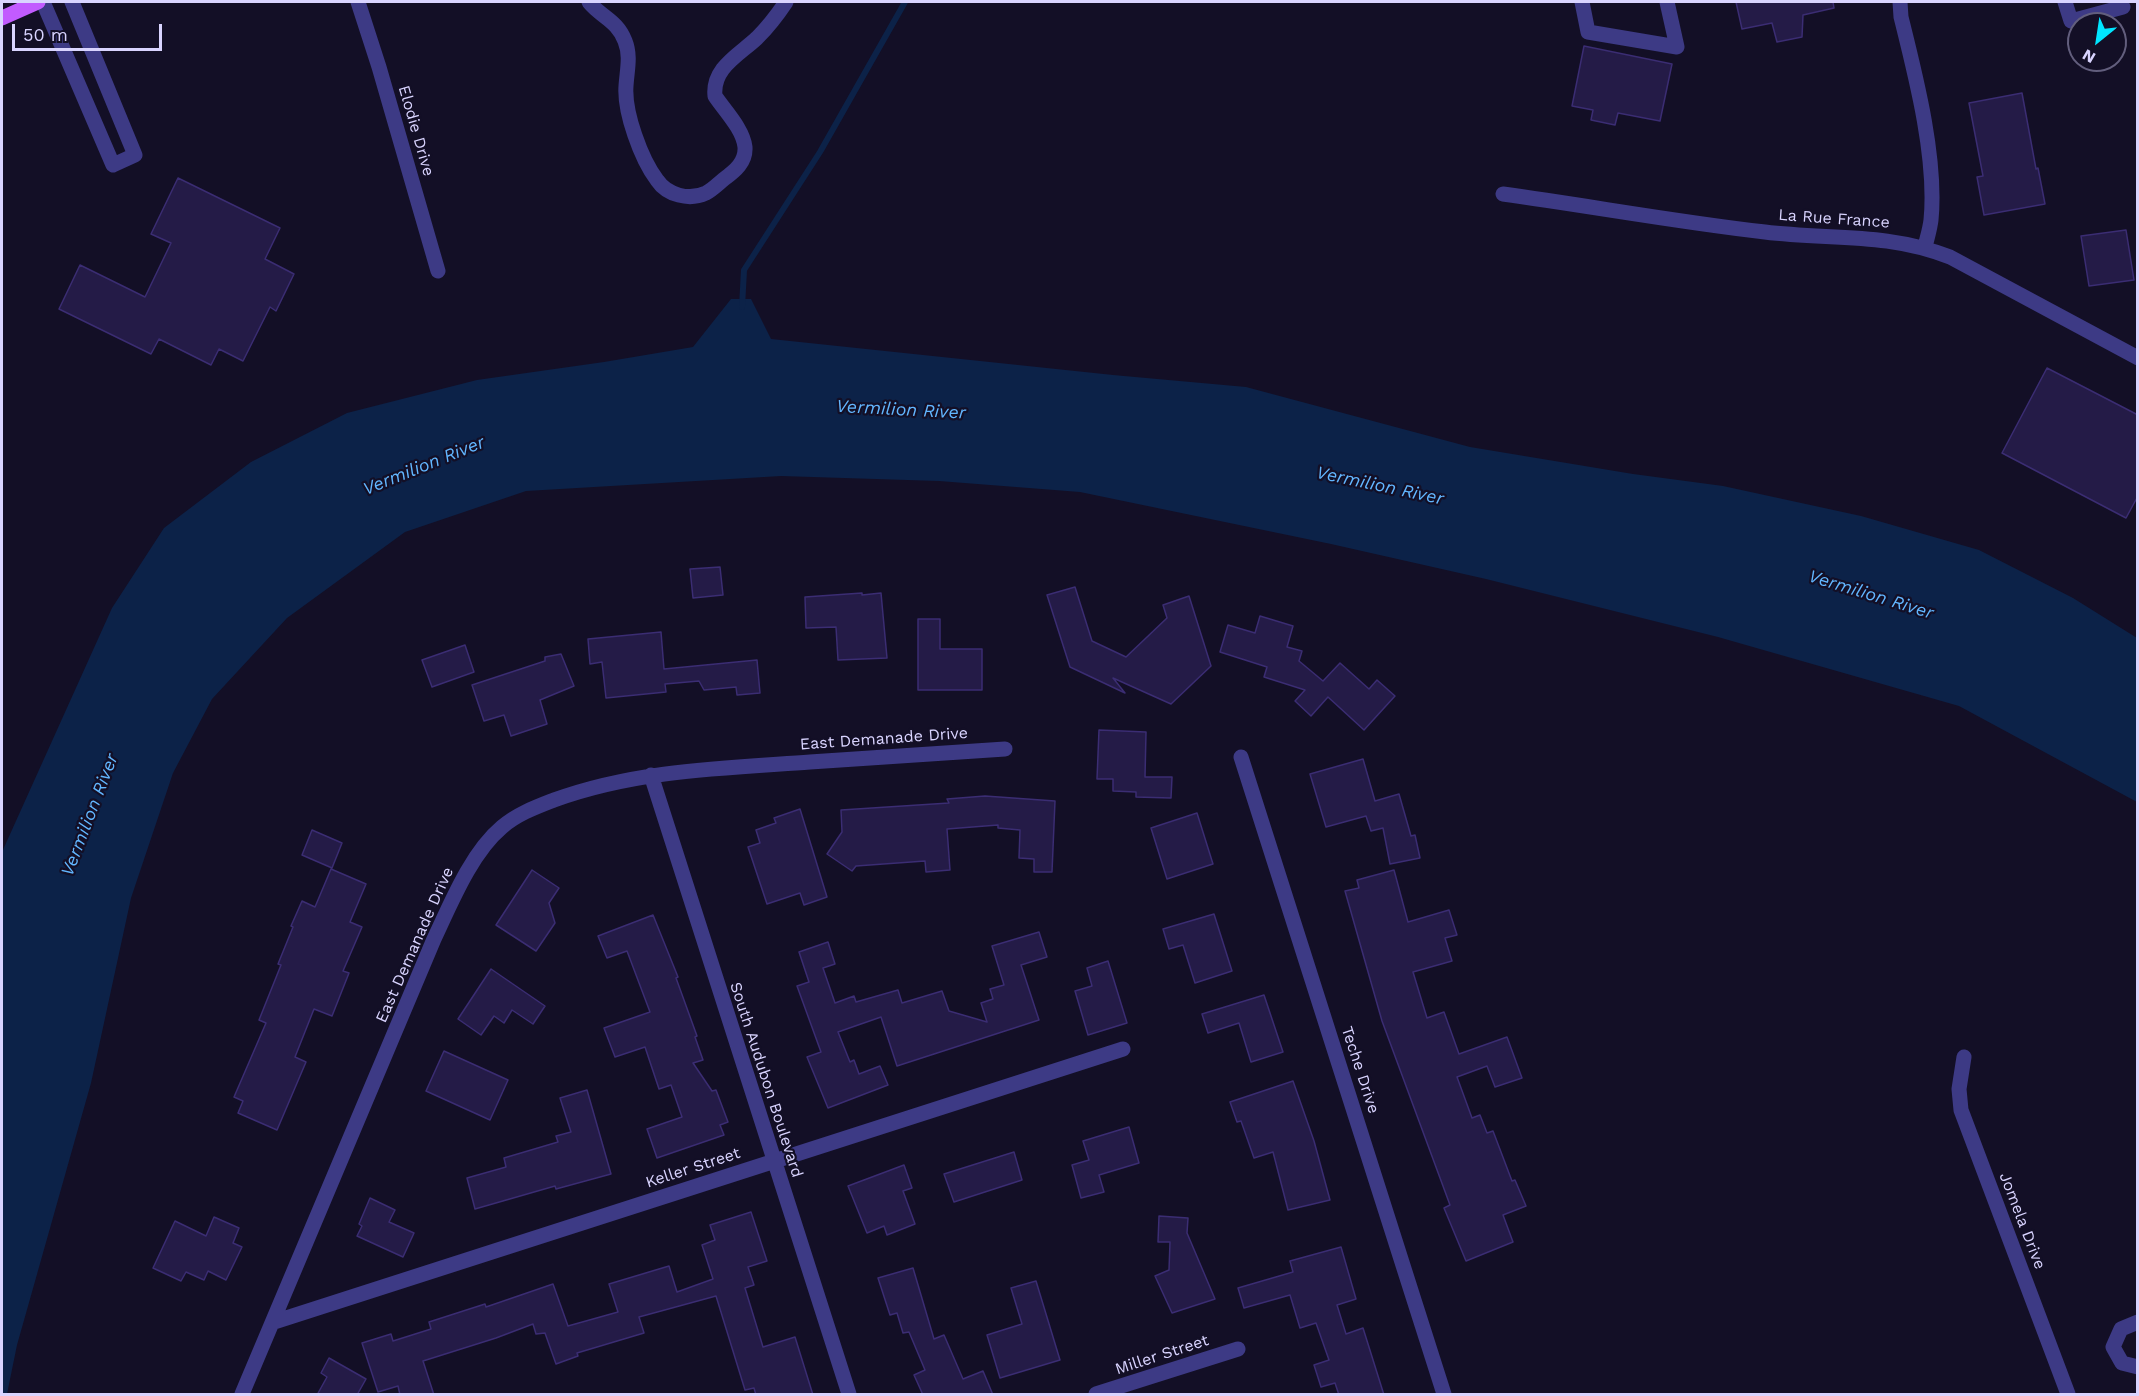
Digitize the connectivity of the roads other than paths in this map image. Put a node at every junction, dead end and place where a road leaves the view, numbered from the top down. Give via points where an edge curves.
1 (38, 2) edge
2 (43, 2) edge
3 (72, 2) edge
4 (358, 2) edge
5 (589, 2) edge
6 (786, 2) edge
7 (1582, 2) edge
8 (1667, 2) edge
9 (1900, 2) edge
10 (2065, 2) edge
11 (2123, 7) dead end
12 (2, 18) edge
13 (1503, 194) dead end
14 (1925, 247) junction
15 (438, 271) dead end
16 (2138, 358) edge
17 (1005, 749) dead end
18 (1241, 757) dead end
19 (651, 775) junction
20 (1123, 1050) dead end
21 (1964, 1057) dead end
22 (773, 1162) junction
23 (274, 1322) junction
24 (2138, 1322) edge
25 (1238, 1349) dead end
26 (2138, 1367) edge
27 (242, 1395) edge
28 (849, 1395) edge
29 (1096, 1395) edge
30 (1444, 1395) edge
31 (2068, 1395) edge

1 - 12 main road
2 - 3 street via 112,165 135,155
4 - 15 street, Elodie Drive
5 - 6 street via 612,20 626,42 629,57 625,88 631,123 643,157 665,189 693,197 706,193 737,169 744,158 742,136 715,96 714,88 726,63 757,38
7 - 8 street via 1588,32 1677,46
9 - 14 street via 1927,141 1931,212
10 - 11 street via 2072,21
13 - 14 street, La Rue France via 1767,232 1853,236
14 - 16 street, La Rue France
17 - 19 street, East Demanade Drive
18 - 30 street, Teche Drive
19 - 22 street, South Audubon Boulevard
19 - 23 street, East Demanade Drive via 590,788 526,810 489,840 466,874 434,939
20 - 22 street, Keller Street
21 - 31 street, Jomela Drive via 1959,1089 1961,1110
22 - 23 street, Keller Street
22 - 28 street, South Audubon Boulevard
23 - 27 street, East Demanade Drive
24 - 26 street via 2121,1329 2113,1347 2122,1363
25 - 29 street, Miller Street

